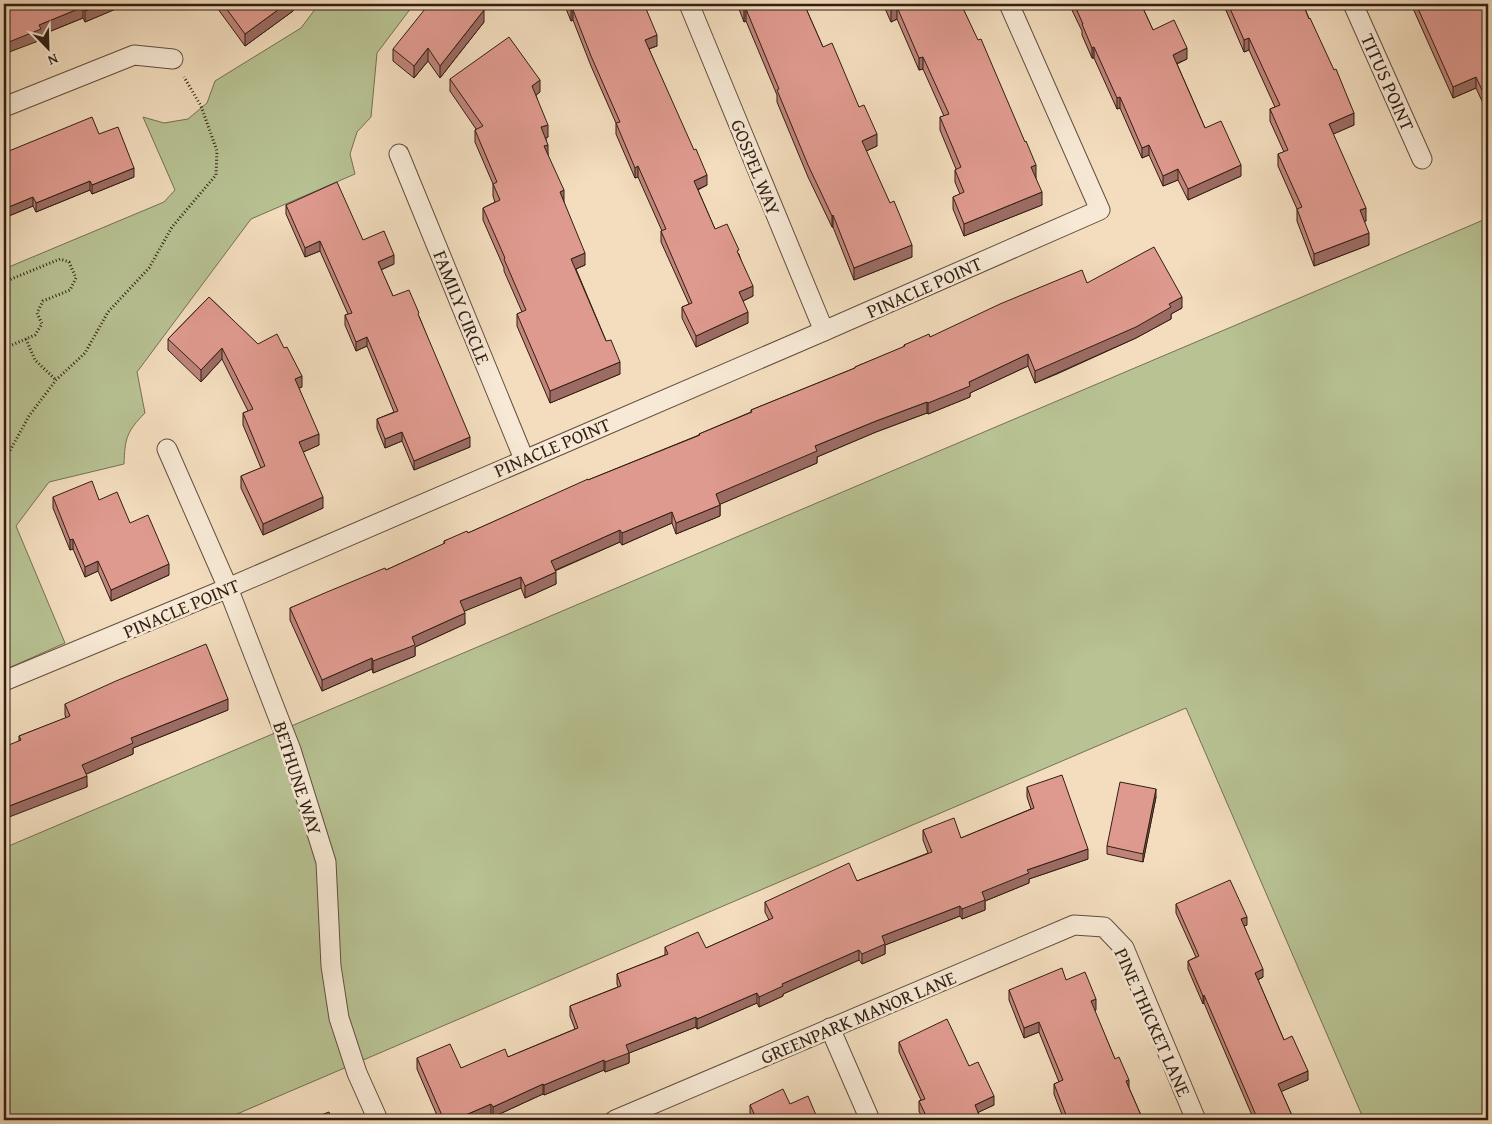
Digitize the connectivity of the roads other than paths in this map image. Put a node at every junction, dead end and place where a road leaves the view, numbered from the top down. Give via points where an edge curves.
1 (689, 4) edge
2 (1010, 4) edge
3 (1353, 4) edge
4 (173, 59) road end
5 (4, 107) edge
6 (399, 154) dead end
7 (1422, 159) dead end
8 (824, 331) junction
9 (167, 449) dead end
10 (524, 459) junction
11 (228, 588) junction
12 (4, 681) edge
13 (1104, 927) joint
14 (830, 1028) junction
15 (378, 1120) edge
16 (615, 1120) edge
17 (870, 1120) edge
18 (1196, 1120) edge

1 - 8 street, GOSPEL WAY
2 - 8 street, PINACLE POINT via 1100,210
3 - 7 street, TITUS POINT
4 - 5 street via 134,56
6 - 10 street, FAMILY CIRCLE
8 - 10 street, PINACLE POINT
9 - 11 street, BETHUNE WAY
10 - 11 street, PINACLE POINT
11 - 12 street, PINACLE POINT
11 - 15 street, BETHUNE WAY via 291,750 326,862 331,966 339,1018 357,1073
13 - 14 street, GREENPARK MANOR LANE via 1074,925
13 - 18 street, PINE THICKET LANE via 1124,948
14 - 16 street, GREENPARK MANOR LANE
14 - 17 street

